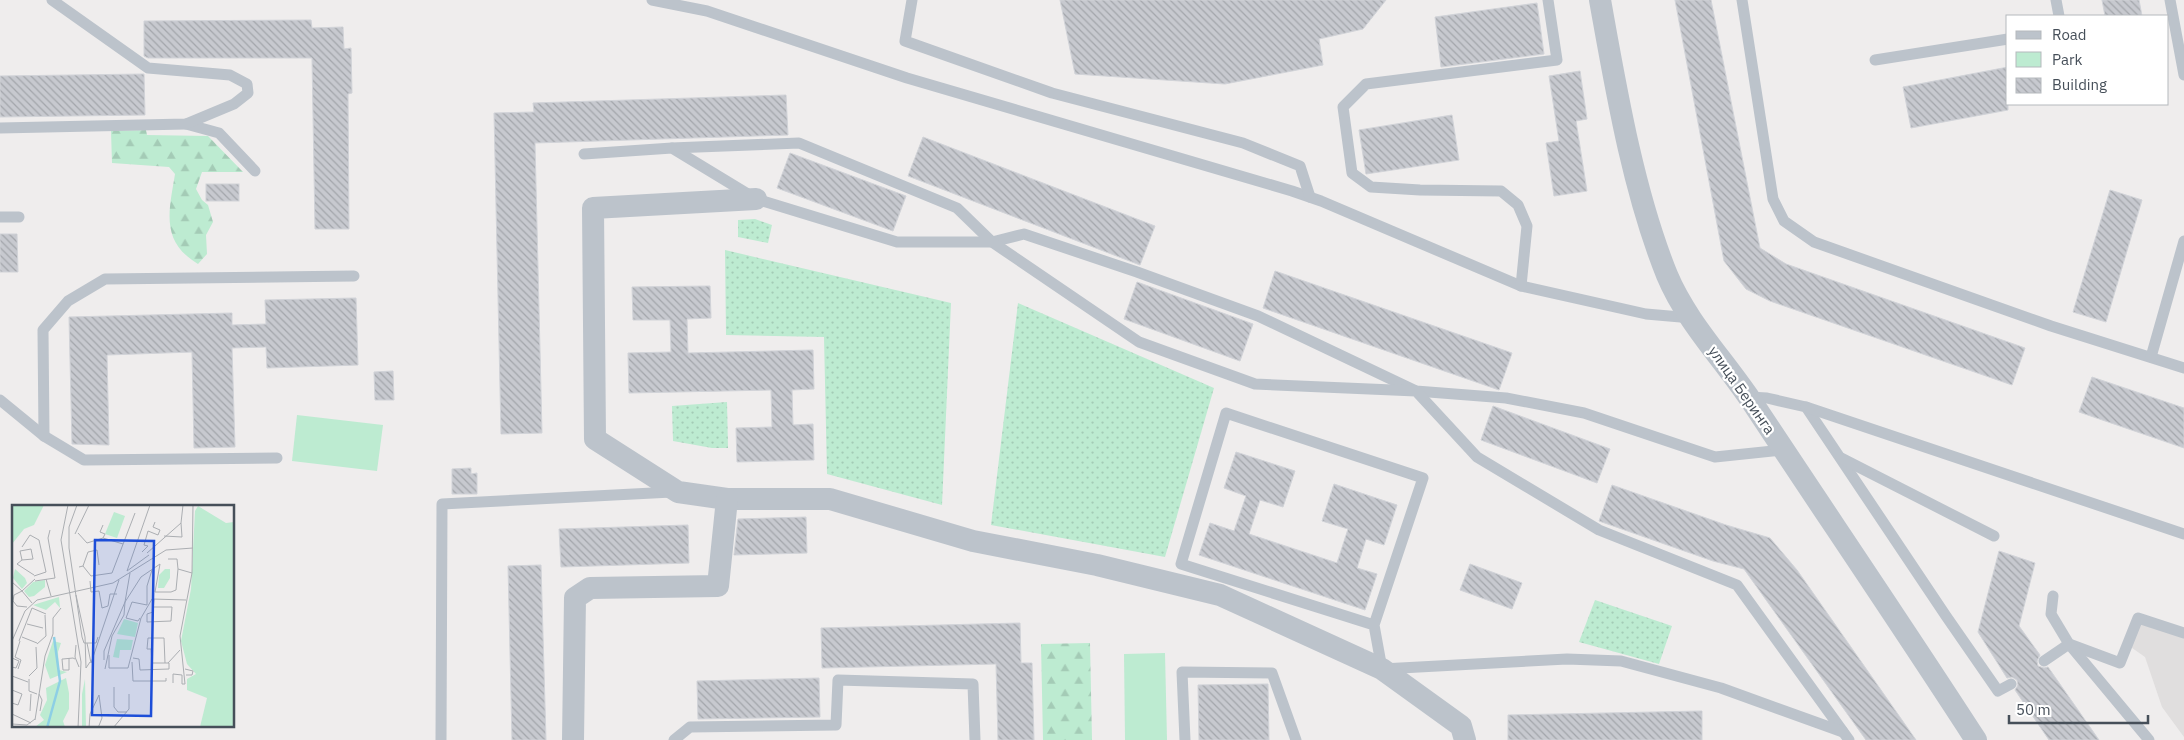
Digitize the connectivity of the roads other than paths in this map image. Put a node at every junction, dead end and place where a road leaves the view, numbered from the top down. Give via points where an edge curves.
1 (52, 0) edge
2 (652, 0) edge
3 (912, 0) edge
4 (1548, 0) edge
5 (1600, 0) edge
6 (1742, 0) edge
7 (2056, 0) edge
8 (2170, 0) edge
9 (2059, 15) edge
10 (2006, 39) edge
11 (1875, 60) dead end
12 (2184, 75) edge
13 (186, 124) junction
14 (0, 128) edge
15 (672, 148) junction
16 (584, 154) dead end
17 (256, 170) dead end
18 (1310, 197) junction
19 (756, 199) junction
20 (0, 217) edge
21 (19, 217) dead end
22 (992, 242) junction
23 (2184, 242) edge
24 (354, 276) dead end
25 (1521, 286) junction
26 (1692, 318) junction
27 (2151, 357) junction
28 (2184, 368) edge
29 (1416, 391) junction
30 (1748, 397) junction
31 (0, 400) edge
32 (1806, 407) junction
33 (44, 436) junction
34 (1783, 450) junction
35 (1840, 457) junction
36 (277, 458) dead end
37 (678, 492) junction
38 (727, 499) junction
39 (2184, 534) edge
40 (1994, 536) dead end
41 (2053, 596) dead end
42 (1374, 625) junction
43 (2184, 632) edge
44 (2069, 644) junction
45 (2044, 661) dead end
46 (1382, 668) junction
47 (2011, 684) dead end
48 (1846, 736) edge
49 (441, 740) edge
50 (573, 740) edge
51 (674, 740) edge
52 (975, 740) edge
53 (1185, 740) edge
54 (1296, 740) edge
55 (1465, 740) edge
56 (1976, 740) edge
57 (2149, 740) edge

1 - 13 lane via 148,68 230,75 246,84 248,93 234,104
2 - 18 lane via 707,11 907,78
3 - 18 lane via 905,41 1052,93 1243,143 1300,166
4 - 25 lane via 1557,60 1366,84 1343,107 1352,173 1371,187 1500,191 1518,205 1527,226
5 - 26 street, улица Беринга via 1617,95 1652,233 1680,302
6 - 27 lane via 1773,199 1784,221 1814,242 2051,326
7 - 9 lane
8 - 12 lane
10 - 11 lane
13 - 14 lane
13 - 17 lane via 219,133
15 - 16 lane
15 - 19 lane
15 - 22 lane via 799,143 957,208
18 - 25 lane
19 - 22 lane via 897,242
19 - 37 street via 593,208 595,439
20 - 21 lane
22 - 29 lane via 1024,234 1137,272 1258,316
22 - 29 lane via 1139,342 1255,384
23 - 27 lane
24 - 33 lane via 105,279 68,301 43,330
25 - 26 lane via 1646,314
26 - 30 street, улица Беринга
27 - 28 lane
29 - 34 lane via 1506,398 1584,413 1715,457
29 - 48 lane via 1477,457 1599,530 1737,585
30 - 32 lane
30 - 34 street, улица Беринга
31 - 33 lane
32 - 35 lane
32 - 39 lane
33 - 36 lane via 84,460
34 - 56 street, улица Беринга
35 - 40 lane
35 - 47 lane via 1998,691
37 - 38 street
37 - 49 lane via 442,504
38 - 46 street via 830,499 973,541 1097,565 1220,595
38 - 50 street via 718,586 590,588 575,598
41 - 44 lane via 2051,614
42 - 42 lane via 1423,478 1226,413 1181,564
42 - 46 lane
43 - 44 lane via 2138,618 2120,663
44 - 45 lane
44 - 57 lane
46 - 48 lane via 1567,659 1621,661 1721,688
46 - 55 street via 1461,726
51 - 52 lane via 690,727 836,725 838,680 973,684
53 - 54 lane via 1182,672 1272,673

